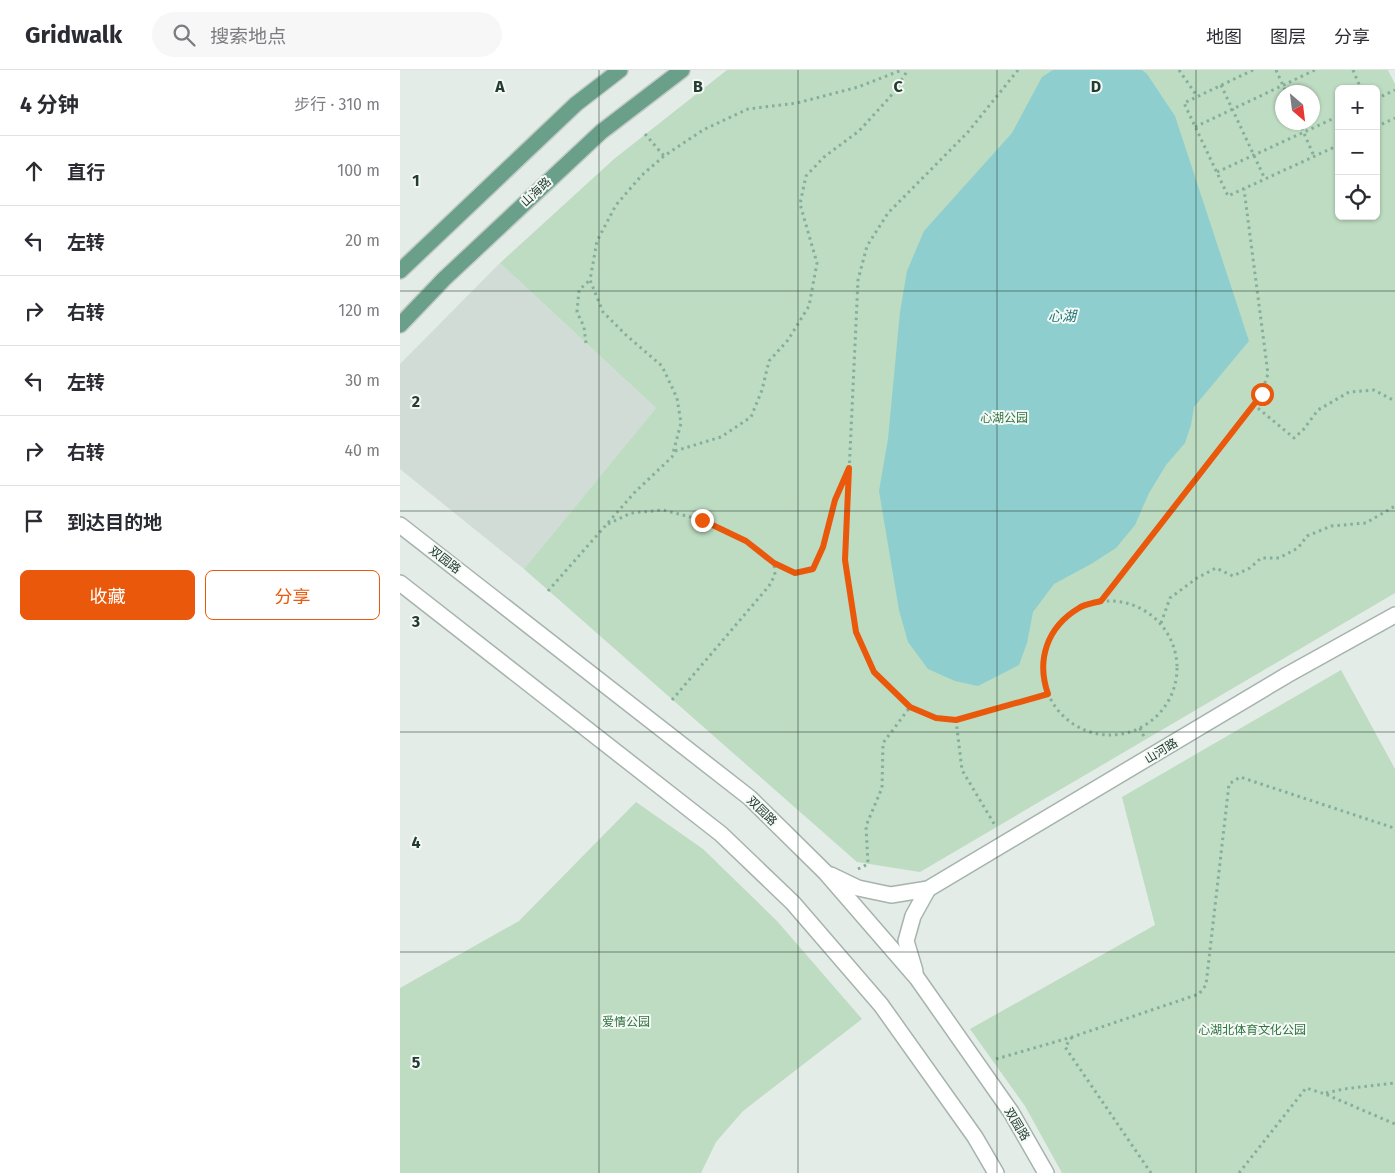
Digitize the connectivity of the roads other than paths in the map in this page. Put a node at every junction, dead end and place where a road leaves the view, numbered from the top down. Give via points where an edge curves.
1 (620, 70) edge
2 (682, 70) edge
3 (400, 271) edge
4 (400, 325) edge
5 (400, 525) edge
6 (400, 583) edge
7 (1395, 615) edge
8 (826, 873) junction
9 (928, 889) junction
10 (917, 978) junction
11 (996, 1173) edge
12 (1046, 1173) edge

1 - 3 main road via 576,104
2 - 4 main road, 山海路 via 601,132 444,279
5 - 8 street, 双园路 via 750,798
6 - 11 street via 721,834 793,903 881,1005 975,1137
7 - 9 street, 山河路
8 - 9 street via 858,888 891,895
8 - 10 street, 双园路
9 - 10 street via 913,916 906,941
10 - 12 street, 双园路 via 1011,1112

